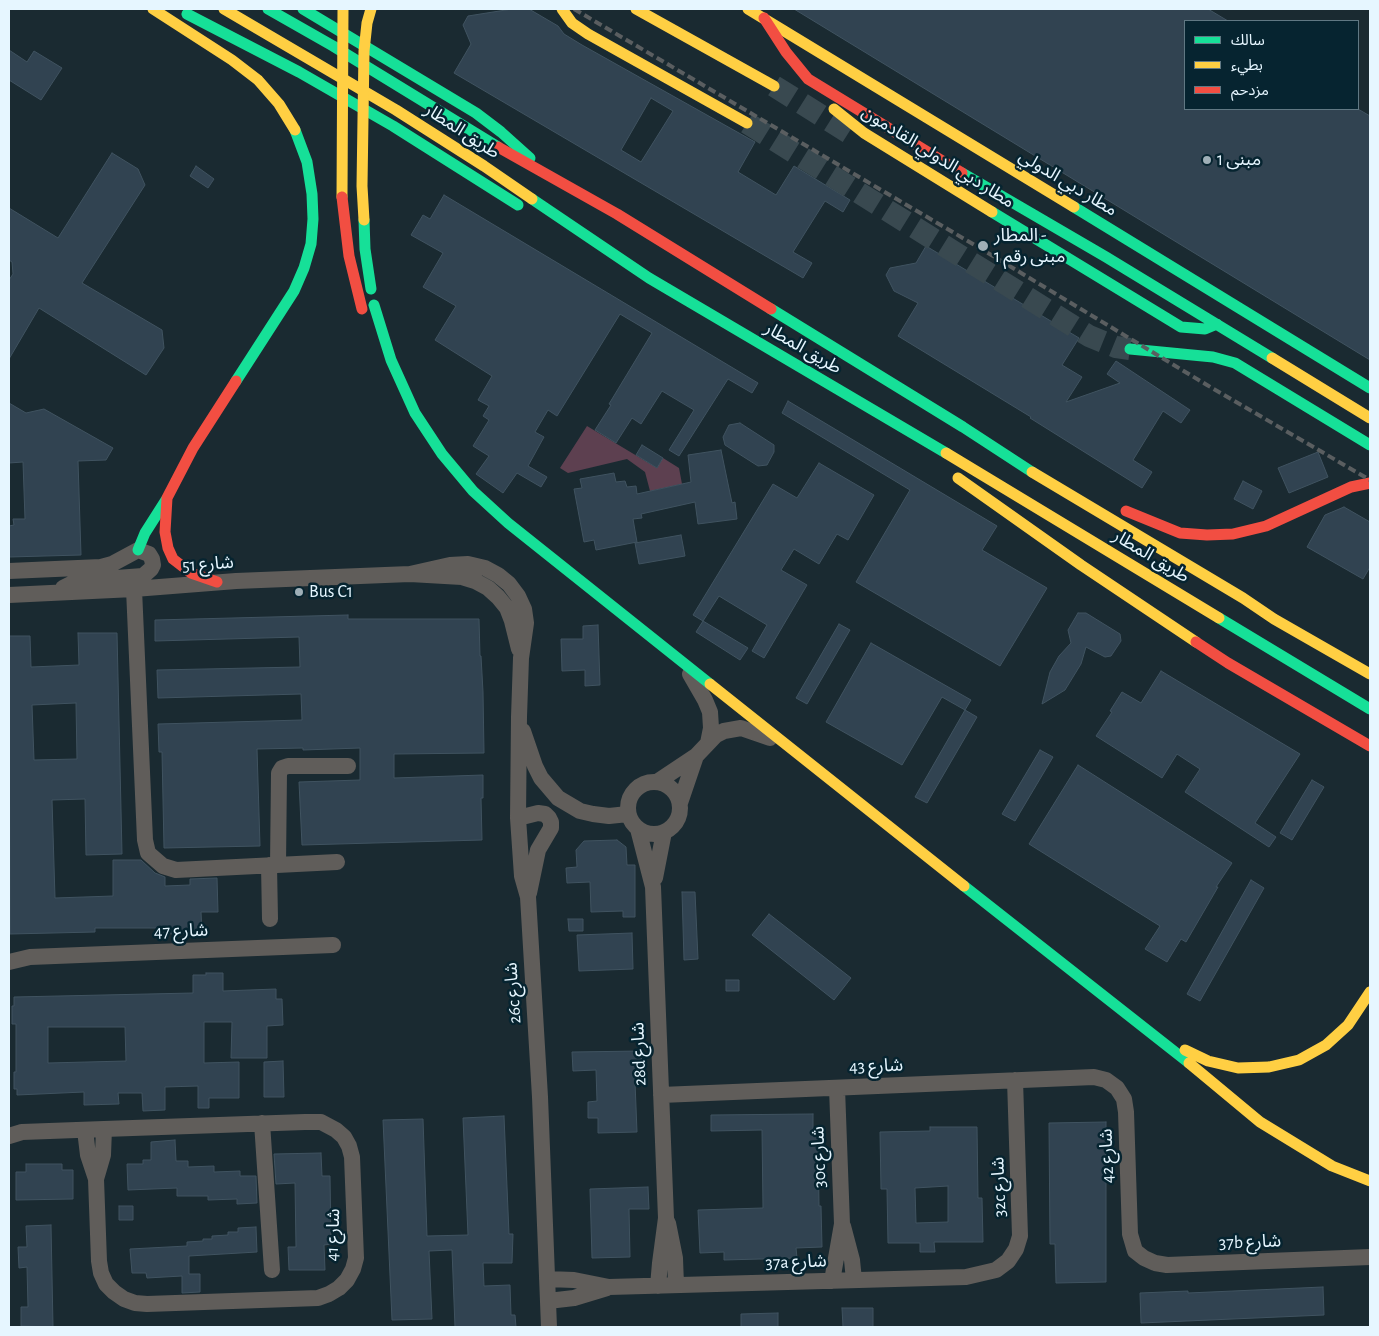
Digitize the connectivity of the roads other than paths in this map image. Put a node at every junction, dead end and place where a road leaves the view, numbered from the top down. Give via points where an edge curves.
1 (154, 9) edge
2 (178, 9) edge
3 (224, 9) edge
4 (268, 9) edge
5 (303, 9) edge
6 (343, 9) edge
7 (371, 9) edge
8 (562, 9) edge
9 (636, 9) edge
10 (748, 9) edge
11 (764, 18) junction
12 (808, 79) junction
13 (774, 86) tunnel mouth
14 (748, 123) tunnel mouth
15 (546, 174) junction
16 (601, 247) junction
17 (1102, 255) junction
18 (1154, 255) junction
19 (364, 313) dead end
20 (1143, 314) dead end
21 (1217, 324) junction
22 (372, 337) dead end
23 (1130, 349) tunnel mouth
24 (1235, 363) junction
25 (1370, 388) edge
26 (415, 413) junction
27 (1370, 418) edge
28 (891, 420) junction
29 (1370, 445) edge
30 (934, 458) dead end
31 (1020, 465) junction
32 (949, 470) dead end
33 (1057, 474) dead end
34 (1370, 483) edge
35 (167, 498) junction
36 (1116, 505) dead end
37 (138, 550) junction
38 (9, 571) edge
39 (217, 582) junction
40 (134, 589) junction
41 (59, 593) junction
42 (9, 594) edge
43 (1243, 598) junction
44 (1341, 644) dead end
45 (521, 658) joint
46 (684, 664) junction
47 (1370, 674) edge
48 (1370, 709) edge
49 (519, 717) junction
50 (781, 742) junction
51 (708, 743) junction
52 (1370, 746) edge
53 (696, 756) junction
54 (348, 766) dead end
55 (657, 782) junction
56 (680, 803) junction
57 (628, 814) junction
58 (518, 818) junction
59 (638, 829) junction
60 (664, 832) junction
61 (337, 862) dead end
62 (274, 865) junction
63 (653, 887) junction
64 (528, 898) junction
65 (270, 919) dead end
66 (333, 945) dead end
67 (9, 952) edge
68 (30, 957) junction
69 (9, 962) edge
70 (1370, 992) edge
71 (1154, 1033) junction
72 (1094, 1077) joint
73 (1014, 1080) junction
74 (837, 1088) junction
75 (661, 1095) junction
76 (262, 1123) junction
77 (104, 1129) junction
78 (85, 1130) junction
79 (13, 1132) edge
80 (96, 1179) junction
81 (1370, 1181) edge
82 (666, 1218) junction
83 (842, 1224) junction
84 (1135, 1251) joint
85 (1370, 1257) edge
86 (272, 1270) dead end
87 (983, 1274) joint
88 (547, 1279) junction
89 (854, 1280) junction
90 (832, 1281) junction
91 (676, 1285) junction
92 (658, 1286) junction
93 (609, 1287) junction
94 (548, 1301) junction
95 (549, 1327) edge

1 - 35 main road via 232,60 258,80 279,104 296,132 307,162 313,219 304,268 294,291 193,448
2 - 16 main road via 298,72 393,126 514,202
3 - 16 main road, طريق المطار via 420,125
4 - 15 main road, طريق المطار
5 - 15 main road via 476,113
6 - 19 main road, bridge via 342,202 349,256
7 - 26 main road, bridge via 364,51 364,249 374,305 391,360
8 - 14 main road via 572,23 588,34
9 - 13 main road
10 - 11 main road, مطار دبي الدولي
11 - 12 main road, مطار دبي الدولي القادمون
11 - 18 main road, مطار دبي الدولي
12 - 17 main road, مطار دبي الدولي القادمون via 926,153
12 - 21 main road, مطار دبي الدولي القادمون via 830,105 864,133 1158,314 1193,329
15 - 31 main road, طريق المطار via 626,219
16 - 28 main road, طريق المطار
17 - 18 main road
17 - 21 main road
18 - 25 main road, مطار دبي الدولي
20 - 24 main road
21 - 27 main road
22 - 26 main road via 383,364
23 - 24 main road via 1213,357
24 - 29 main road
26 - 46 main road via 442,454 473,491 508,523
28 - 30 main road
28 - 48 main road, طريق المطار
31 - 33 main road
31 - 43 main road, طريق المطار
32 - 52 main road via 1049,544 1228,663
34 - 36 main road via 1326,497 1266,526 1233,534 1180,532
35 - 37 main road
35 - 39 main road via 165,532 173,559 191,573
37 - 38 street via 101,567
37 - 41 street via 149,554 153,564 151,570 142,576 76,580
39 - 40 street, شارع 51
39 - 45 street, شارع 51 via 410,574 462,577 488,588 507,608
40 - 41 street, شارع 51
40 - 62 street via 144,840 148,853 163,866 176,870
41 - 42 street, شارع 51
43 - 44 main road
43 - 47 main road, طريق المطار
45 - 49 street, 26c شارع
46 - 50 main road
46 - 51 street via 710,712
49 - 57 street via 535,766 558,798 580,811 593,814
49 - 58 street, 26c شارع
50 - 51 street via 740,728 724,731
50 - 71 main road
51 - 53 street
53 - 55 street
53 - 56 street
54 - 62 street via 282,768 279,773
55 - 56 street via 674,791
55 - 57 street via 640,785 634,790 627,806
56 - 60 street via 678,819
57 - 59 street
58 - 64 street, 26c شارع via 522,876
58 - 64 street via 538,813 545,814 552,822 552,828 538,850
59 - 60 street via 648,834
59 - 63 street, 28d شارع
60 - 63 street, 28d شارع
61 - 62 street
62 - 65 street
63 - 75 street, 28d شارع
64 - 88 street, 26c شارع
66 - 68 street, شارع 47
67 - 68 street, شارع 47
68 - 69 street, شارع 47
70 - 71 main road via 1348,1025 1326,1045 1299,1060 1269,1067 1238,1068 1208,1061
71 - 81 main road via 1260,1122 1332,1166
72 - 73 street, شارع 43
72 - 84 street, شارع 42 via 1117,1088 1124,1099 1130,1234
73 - 74 street, شارع 43
73 - 87 street, 32c شارع via 1020,1236 1008,1261
74 - 75 street, شارع 43
74 - 83 street, 30c شارع
75 - 82 street, 28d شارع
76 - 77 street, شارع 41
76 - 80 street, شارع 41 via 321,1122 336,1130 349,1146 354,1168 356,1258 347,1280 339,1288 318,1298 156,1304 124,1299 106,1284 101,1273
76 - 86 street
77 - 78 street, شارع 41
77 - 80 street, شارع 41 via 103,1155
78 - 79 street, شارع 41
78 - 80 street, شارع 41 via 88,1155
82 - 91 street via 673,1244
82 - 92 street
83 - 89 street, 30c شارع
83 - 90 street, 30c شارع
84 - 85 street, 37b شارع via 1155,1263 1167,1265
87 - 89 street, 37a شارع
88 - 93 street
88 - 94 street, 26c شارع
89 - 90 street, 37a شارع
90 - 91 street, 37a شارع
91 - 92 street, 37a شارع
92 - 93 street, 37a شارع
93 - 94 street via 574,1298
94 - 95 street, 26c شارع

